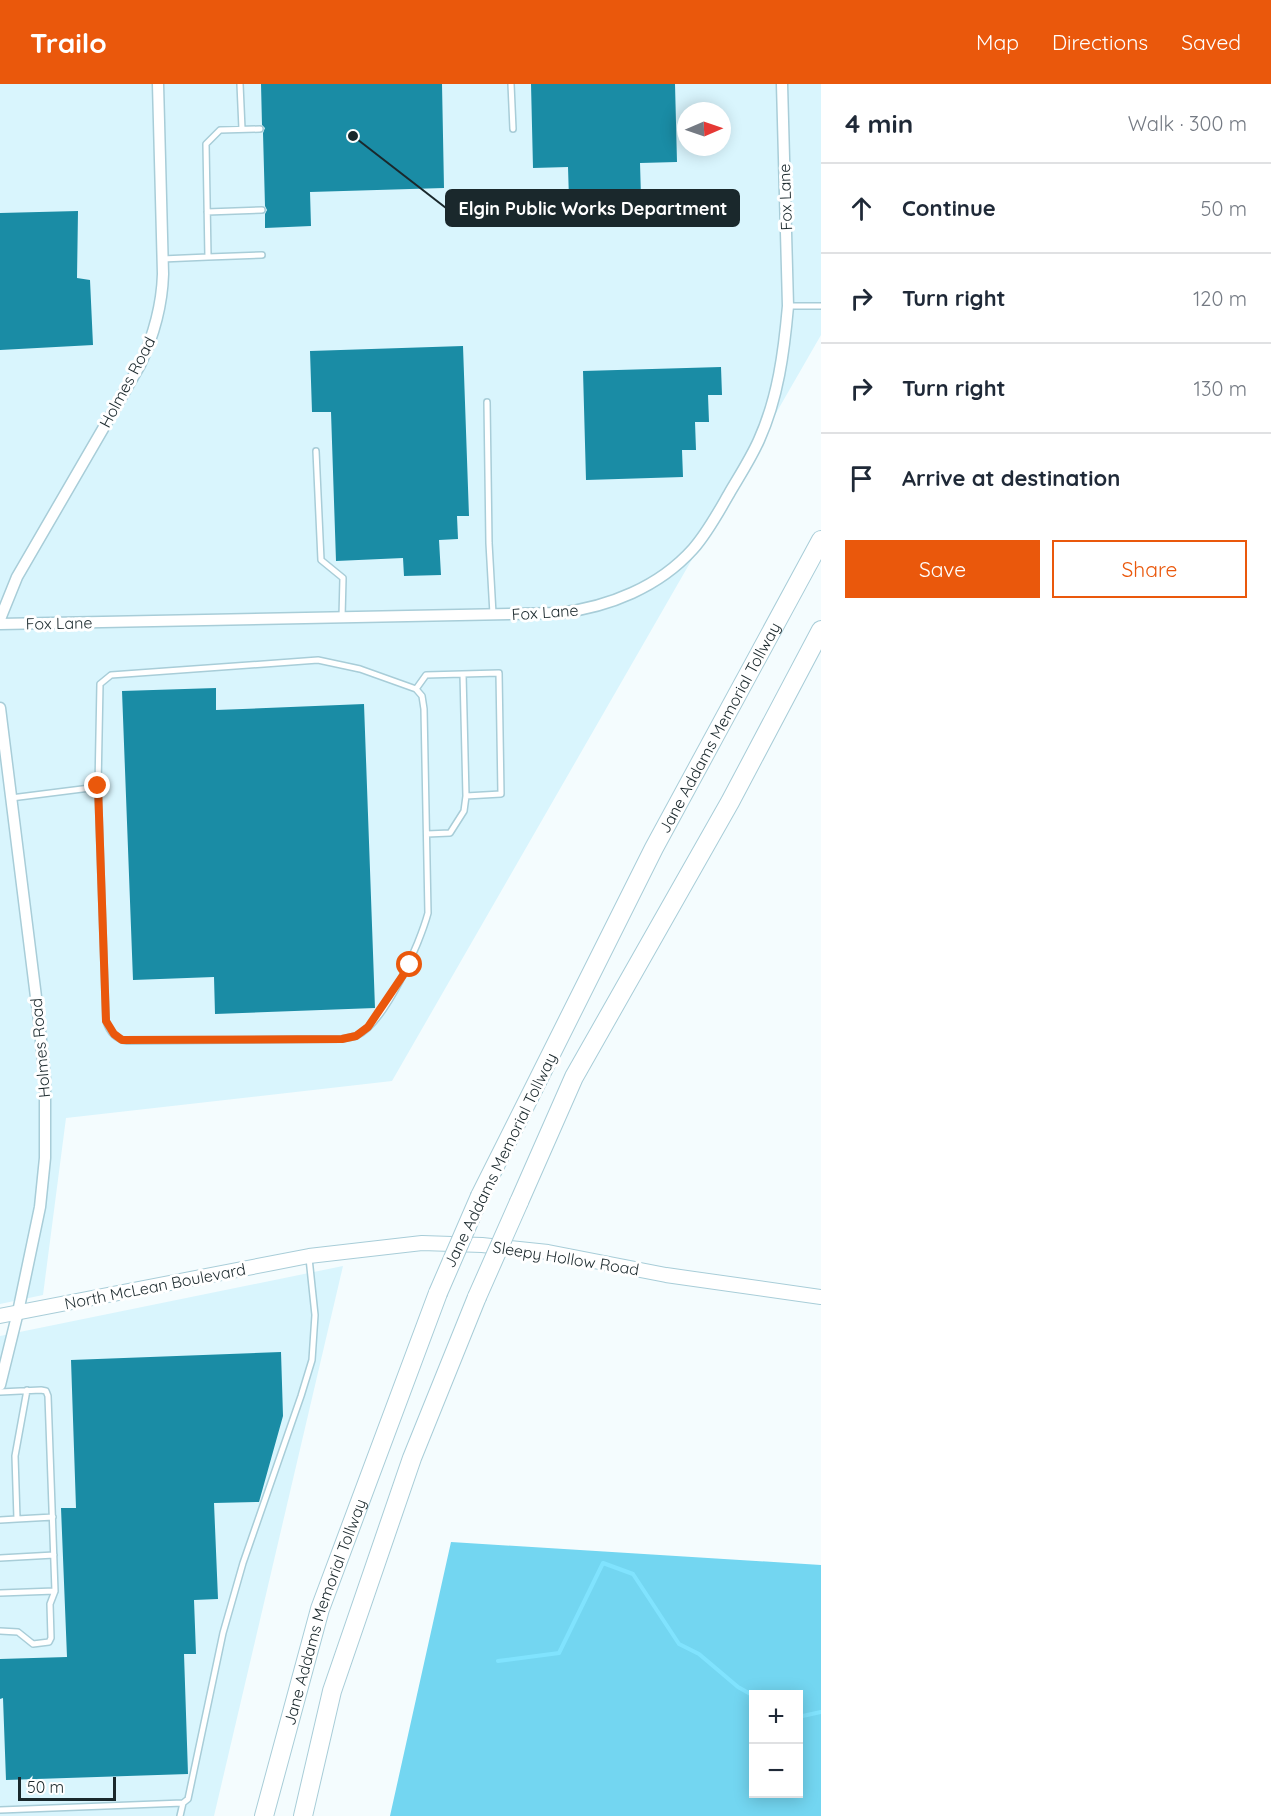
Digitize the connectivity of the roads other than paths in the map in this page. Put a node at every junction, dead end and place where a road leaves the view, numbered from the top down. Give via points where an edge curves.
1 (158, 84) edge
2 (240, 84) edge
3 (511, 84) edge
4 (782, 84) edge
5 (242, 129) junction
6 (260, 129) dead end
7 (513, 129) dead end
8 (262, 210) dead end
9 (207, 212) junction
10 (262, 255) dead end
11 (208, 257) junction
12 (162, 259) junction
13 (788, 306) junction
14 (821, 306) edge
15 (487, 402) dead end
16 (316, 451) dead end
17 (821, 540) edge
18 (493, 615) junction
19 (342, 617) junction
20 (0, 619) edge
21 (0, 624) edge
22 (821, 630) edge
23 (463, 674) junction
24 (416, 689) junction
25 (0, 708) edge
26 (98, 786) junction
27 (466, 796) junction
28 (11, 798) junction
29 (427, 834) junction
30 (309, 1256) junction
31 (821, 1297) edge
32 (18, 1312) junction
33 (0, 1316) edge
34 (0, 1385) edge
35 (27, 1390) junction
36 (0, 1392) edge
37 (52, 1517) junction
38 (16, 1519) junction
39 (0, 1520) edge
40 (54, 1555) junction
41 (0, 1558) edge
42 (55, 1590) junction
43 (0, 1593) edge
44 (0, 1631) edge
45 (321, 1738) junction
46 (183, 1803) junction
47 (0, 1810) edge
48 (180, 1816) edge
49 (264, 1816) edge
50 (303, 1816) edge
51 (310, 1816) edge

1 - 12 street, Holmes Road
2 - 5 lane
3 - 7 lane
4 - 13 street, Fox Lane
5 - 6 lane
5 - 9 lane via 220,130 206,144
8 - 9 lane
9 - 11 lane
10 - 11 lane
11 - 12 lane
12 - 20 street, Holmes Road via 161,305 148,348 17,577
13 - 14 lane
13 - 18 street, Fox Lane via 775,395 759,440 693,549 640,590 614,601 559,613
15 - 18 lane
16 - 19 lane via 321,560 343,578
17 - 49 highway, Jane Addams Memorial Tollway, bridge via 654,848 480,1196 438,1293 320,1610
18 - 19 street, Fox Lane
19 - 21 street, Fox Lane
22 - 45 highway, Jane Addams Memorial Tollway, bridge via 730,801 574,1077 411,1458 332,1691
23 - 24 lane via 426,675
23 - 27 lane
23 - 27 lane via 499,673 501,794
24 - 26 lane via 360,669 318,660 111,675 100,684
24 - 29 lane via 424,709
25 - 28 street, Holmes Road
26 - 28 lane
26 - 29 lane via 106,1021 114,1034 127,1041 356,1036 368,1027 389,998 410,965 421,937 428,914
27 - 29 lane via 464,811 450,833
28 - 32 street, Holmes Road via 45,1080 45,1158 40,1207
30 - 31 street, Sleepy Hollow Road via 422,1243 482,1245 548,1252 666,1275
30 - 32 street, North McLean Boulevard
30 - 46 lane via 315,1315 312,1359 243,1563 223,1633 188,1799
32 - 33 street, North McLean Boulevard
32 - 34 street, Holmes Road
35 - 36 lane
35 - 37 lane via 46,1391 48,1396
35 - 38 lane via 15,1456
37 - 38 lane
37 - 40 lane
38 - 39 lane
40 - 41 lane
40 - 42 lane
42 - 43 lane
42 - 44 lane via 50,1604 49,1642 33,1644 18,1632
45 - 50 highway, Jane Addams Memorial Tollway
45 - 51 highway
46 - 47 lane
46 - 48 lane

